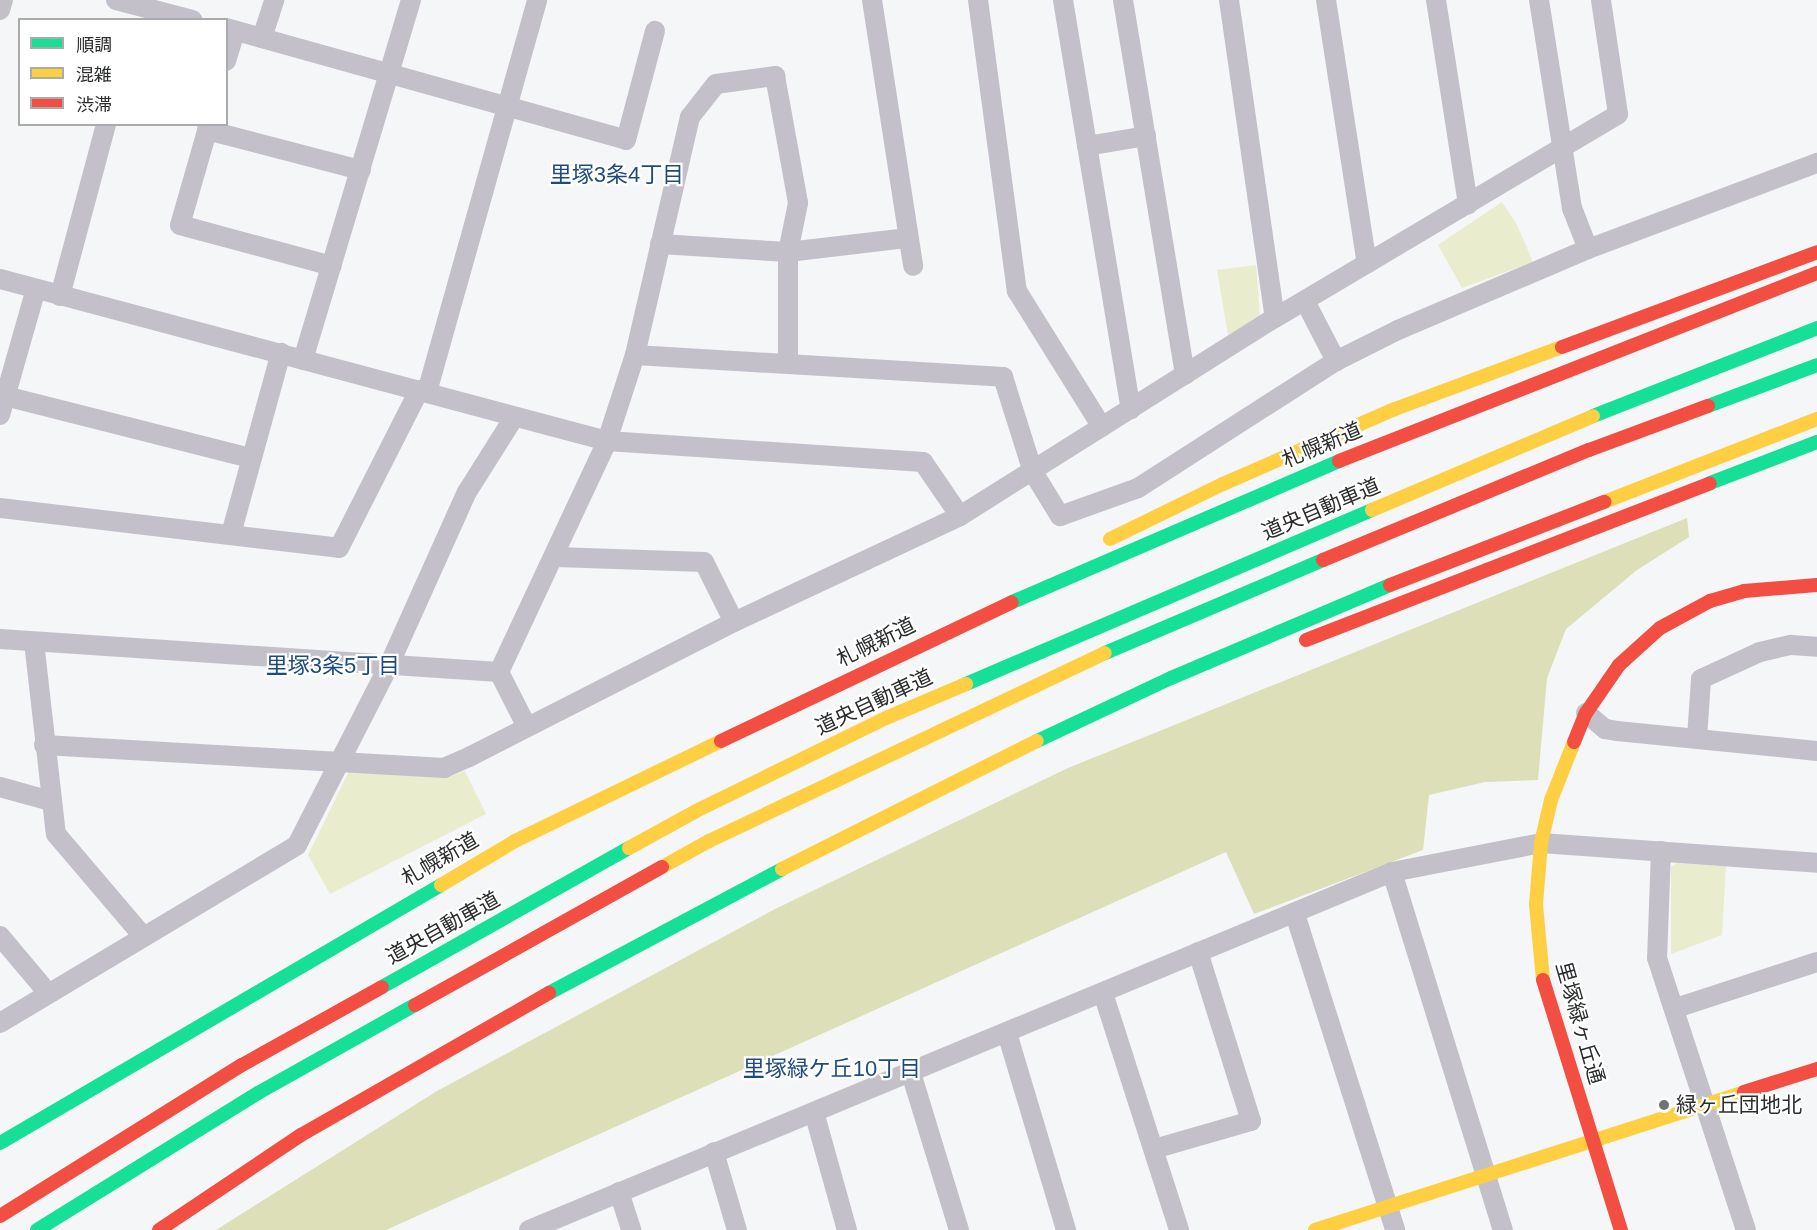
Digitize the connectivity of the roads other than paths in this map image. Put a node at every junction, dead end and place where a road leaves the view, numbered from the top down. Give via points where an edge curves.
1 (3, 0) edge
2 (116, 0) edge
3 (274, 0) edge
4 (411, 0) edge
5 (537, 0) edge
6 (872, 0) edge
7 (978, 0) edge
8 (1063, 0) edge
9 (1123, 0) edge
10 (1229, 0) edge
11 (1326, 0) edge
12 (1436, 0) edge
13 (1539, 0) edge
14 (1601, 0) edge
15 (137, 8) edge
16 (0, 10) edge
17 (183, 18) edge
18 (231, 29) edge
19 (655, 32) dead end
20 (262, 38) junction
21 (228, 48) edge
22 (389, 74) junction
23 (505, 109) junction
24 (105, 126) edge
25 (208, 127) edge
26 (1146, 136) junction
27 (1087, 146) junction
28 (1562, 148) junction
29 (1817, 163) edge
30 (361, 170) junction
31 (1468, 205) junction
32 (908, 238) junction
33 (660, 244) junction
34 (1588, 249) junction
35 (788, 252) junction
36 (1817, 252) edge
37 (1367, 264) junction
38 (332, 266) junction
39 (913, 266) dead end
40 (1817, 273) edge
41 (0, 279) edge
42 (36, 289) junction
43 (60, 296) junction
44 (1305, 301) junction
45 (1275, 318) junction
46 (1817, 328) edge
47 (281, 353) junction
48 (635, 356) junction
49 (303, 360) junction
50 (1336, 361) junction
51 (788, 363) junction
52 (1817, 365) edge
53 (1185, 375) junction
54 (423, 391) junction
55 (5, 396) junction
56 (1131, 409) junction
57 (0, 415) edge
58 (513, 418) junction
59 (1817, 419) edge
60 (1102, 428) junction
61 (607, 441) junction
62 (1817, 442) edge
63 (250, 458) junction
64 (1034, 472) junction
65 (0, 508) edge
66 (960, 516) junction
67 (231, 534) junction
68 (1092, 547) dead end
69 (556, 557) junction
70 (1073, 558) dead end
71 (1817, 585) edge
72 (1005, 604) junction
73 (734, 622) junction
74 (0, 639) edge
75 (34, 642) junction
76 (1296, 644) dead end
77 (1817, 647) edge
78 (1252, 661) dead end
79 (390, 663) junction
80 (499, 672) junction
81 (1171, 678) junction
82 (1586, 713) junction
83 (527, 727) junction
84 (1697, 738) junction
85 (44, 745) junction
86 (1817, 752) edge
87 (339, 760) junction
88 (0, 787) edge
89 (50, 801) junction
90 (1541, 843) junction
91 (1661, 850) junction
92 (1817, 862) edge
93 (1392, 872) junction
94 (1295, 914) junction
95 (142, 935) junction
96 (0, 936) edge
97 (1198, 952) junction
98 (1817, 962) edge
99 (48, 993) junction
100 (1102, 993) junction
101 (1676, 1008) junction
102 (0, 1023) edge
103 (1007, 1033) junction
104 (911, 1073) junction
105 (1816, 1074) edge
106 (1705, 1105) junction
107 (814, 1112) junction
108 (1593, 1140) junction
109 (0, 1143) edge
110 (1154, 1149) junction
111 (714, 1152) junction
112 (1486, 1175) junction
113 (620, 1192) junction
114 (1387, 1206) junction
115 (0, 1216) edge
116 (37, 1230) edge
117 (159, 1230) edge
118 (529, 1230) edge
119 (631, 1230) edge
120 (737, 1230) edge
121 (848, 1230) edge
122 (959, 1230) edge
123 (1066, 1230) edge
124 (1179, 1230) edge
125 (1315, 1230) edge
126 (1395, 1230) edge
127 (1503, 1230) edge
128 (1621, 1230) edge
129 (1746, 1230) edge

1 - 16 street
2 - 15 street
3 - 20 street
4 - 22 street
5 - 23 street
6 - 32 street
7 - 60 street via 1017,291
8 - 27 street
9 - 26 street
10 - 45 street
11 - 37 street
12 - 31 street
13 - 28 street
14 - 28 street via 1618,114
15 - 17 street
18 - 20 street
18 - 21 street
19 - 23 street via 626,140
20 - 22 street
22 - 23 street
22 - 30 street
23 - 54 street
24 - 43 street
25 - 30 street
25 - 38 street via 180,225
26 - 27 street
26 - 53 street
27 - 56 street
28 - 31 street
28 - 34 street via 1572,208
29 - 34 street
30 - 38 street
31 - 37 street
32 - 35 street
32 - 39 street
33 - 35 street
33 - 35 street via 690,117 716,84 775,76 798,202
33 - 48 street
34 - 50 street via 1398,330
35 - 51 street
36 - 68 main road via 1395,409 1223,483
37 - 44 street
38 - 49 street
40 - 72 main road, 札幌新道 via 1398,436
41 - 42 street
42 - 43 street
42 - 55 street
43 - 47 street
44 - 45 street
44 - 50 street
45 - 53 street
46 - 115 main road, 道央自動車道 via 1568,426 886,718 707,805 242,1065
47 - 49 street
47 - 63 street
48 - 51 street
48 - 61 street
49 - 54 street
50 - 64 street via 1127,492 1060,516
51 - 64 street via 1003,376
52 - 116 main road via 1589,450 1151,631 710,841 258,1093
53 - 56 street
54 - 58 street
54 - 67 street via 339,548
55 - 57 street
55 - 63 street
56 - 60 street
58 - 61 street
58 - 79 street via 467,492
59 - 81 main road via 1400,581
60 - 64 street
61 - 66 street via 923,462
61 - 69 street
62 - 76 main road
63 - 67 street
64 - 66 street
65 - 67 street
66 - 73 street
69 - 73 street via 704,562
69 - 80 street
70 - 72 main road
71 - 82 main road, 里塚緑ヶ丘通 via 1744,591 1684,613 1626,659
72 - 109 main road, 札幌新道 via 515,841
73 - 83 street
74 - 75 street
75 - 79 street
75 - 85 street
77 - 84 street via 1791,645 1760,651 1701,679
78 - 81 main road
79 - 80 street
79 - 87 street
80 - 83 street
81 - 117 main road via 946,784 604,962 301,1135
82 - 84 street via 1605,729
82 - 90 main road, 里塚緑ヶ丘通 via 1564,759
83 - 87 street via 444,768
84 - 86 street
85 - 87 street
85 - 89 street
87 - 95 street via 297,845
88 - 89 street
89 - 95 street via 56,834
90 - 91 street
90 - 93 street
90 - 108 main road, 里塚緑ヶ丘通 via 1536,904 1543,982
91 - 92 street
91 - 101 street via 1658,957
93 - 94 street
93 - 112 street
94 - 97 street
94 - 114 street
95 - 99 street
96 - 99 street
97 - 100 street
97 - 110 street via 1251,1121
98 - 101 street
99 - 102 street
100 - 103 street
100 - 110 street
101 - 106 street
103 - 104 street
103 - 123 street
104 - 107 street
104 - 122 street
105 - 106 main road
106 - 108 main road
106 - 129 street
107 - 111 street
107 - 121 street
108 - 112 main road
108 - 128 main road, 里塚緑ヶ丘通
110 - 124 street
111 - 113 street
111 - 120 street
112 - 114 main road
112 - 127 street
113 - 118 street
113 - 119 street
114 - 125 main road
114 - 126 street

